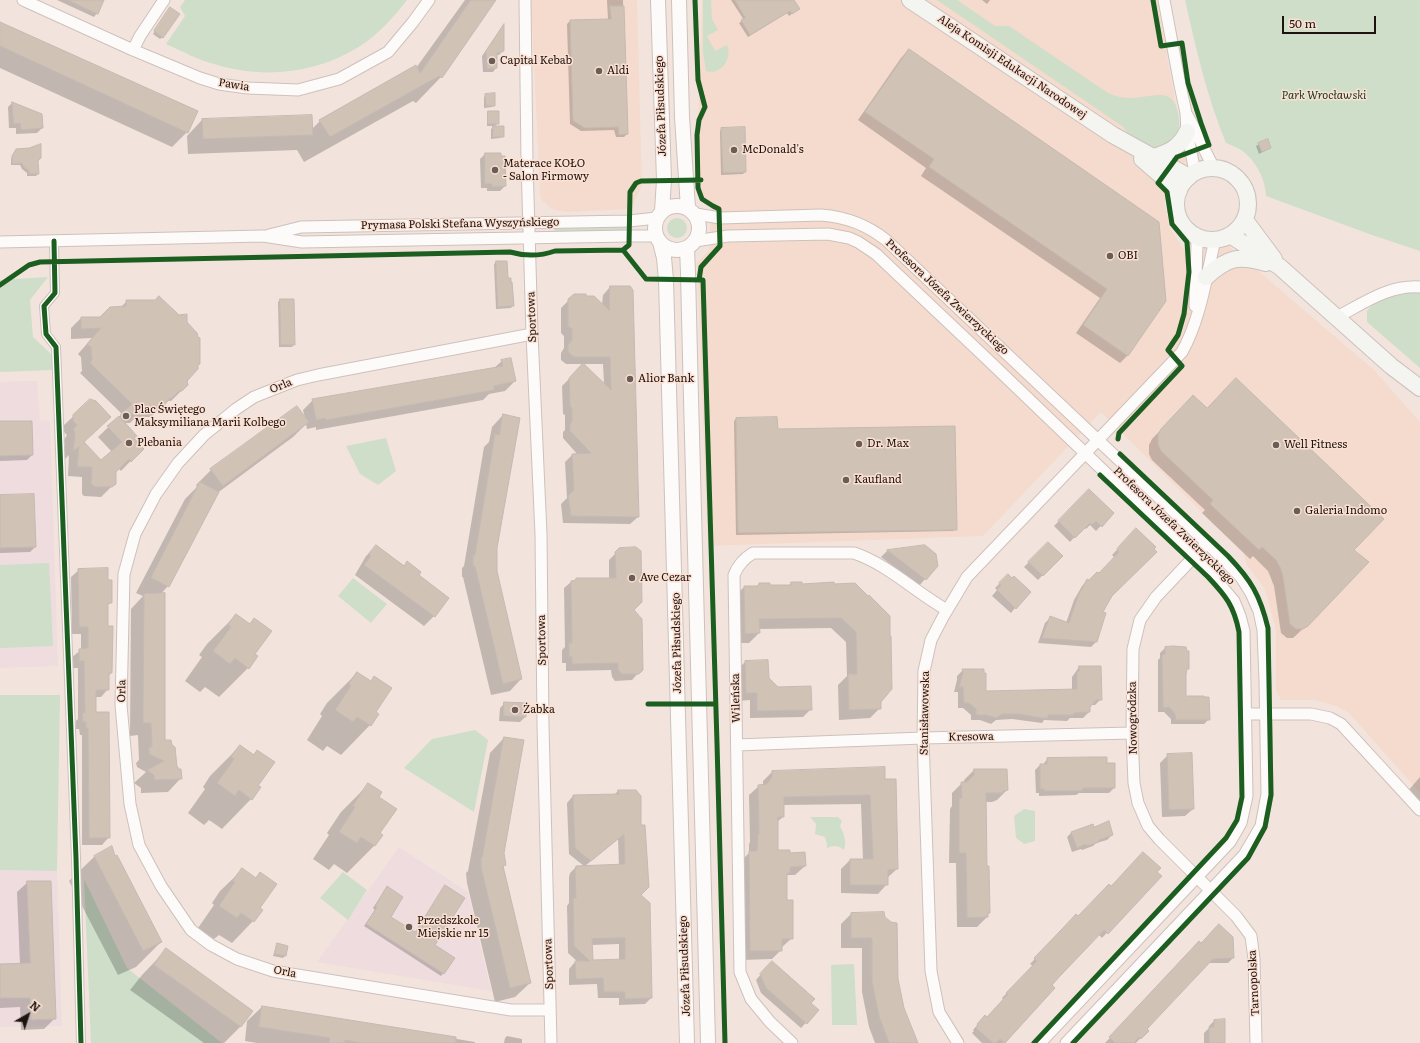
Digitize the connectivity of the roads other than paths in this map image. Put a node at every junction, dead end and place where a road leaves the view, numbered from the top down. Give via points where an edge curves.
1 (23, 0) edge
2 (164, 0) edge
3 (429, 0) edge
4 (525, 0) edge
5 (658, 0) edge
6 (680, 0) edge
7 (910, 0) edge
8 (1164, 0) edge
9 (133, 50) junction
10 (1186, 113) junction
11 (1187, 132) junction
12 (1113, 135) junction
13 (1154, 157) junction
14 (1214, 168) junction
15 (1192, 174) junction
16 (1179, 191) junction
17 (692, 211) junction
18 (659, 214) junction
19 (1244, 220) junction
20 (530, 223) junction
21 (1196, 235) junction
22 (263, 236) junction
23 (1223, 237) junction
24 (530, 238) junction
25 (658, 239) junction
26 (54, 241) junction
27 (0, 242) edge
28 (691, 245) junction
29 (1280, 267) junction
30 (1206, 277) junction
31 (1420, 287) edge
32 (1337, 317) junction
33 (1195, 318) junction
34 (532, 334) junction
35 (1391, 366) junction
36 (1420, 388) edge
37 (1420, 401) edge
38 (1099, 440) junction
39 (1086, 454) junction
40 (1207, 543) junction
41 (1193, 558) junction
42 (947, 610) junction
43 (1246, 714) junction
44 (1265, 714) junction
45 (1132, 733) junction
46 (923, 738) junction
47 (737, 745) junction
48 (1420, 810) edge
49 (1198, 877) junction
50 (1211, 890) junction
51 (550, 1010) junction
52 (81, 1043) edge
53 (551, 1043) edge
54 (687, 1043) edge
55 (708, 1043) edge
56 (792, 1043) edge
57 (958, 1043) edge
58 (1040, 1043) edge
59 (1066, 1043) edge
60 (1256, 1043) edge

1 - 9 street, Pawia
2 - 9 street
3 - 9 street, Pawia via 388,52 339,79 298,90 219,84
4 - 20 street
5 - 18 street, Józefa Piłsudskiego via 664,180
6 - 17 street, Józefa Piłsudskiego via 682,117
7 - 12 main road, Aleja Komisji Edukacji Narodowej
8 - 10 street
10 - 11 street
10 - 14 street
11 - 13 main road via 1176,148
11 - 15 street
12 - 13 main road, Aleja Komisji Edukacji Narodowej
12 - 16 main road, Aleja Komisji Edukacji Narodowej
13 - 15 main road, Aleja Komisji Edukacji Narodowej
14 - 15 main road
14 - 19 main road via 1228,172 1240,181 1246,190 1248,210
15 - 16 main road
16 - 21 main road via 1177,211 1187,229
17 - 18 street via 682,205 674,205
17 - 28 street via 698,220 700,231
17 - 38 street, Profesora Józefa Zwierzyckiego via 720,218 832,216 855,221 876,232
18 - 20 street, Prymasa Polski Stefana Wyszyńskiego via 629,221
18 - 25 street via 655,230
19 - 23 main road via 1238,228
19 - 29 main road
20 - 22 street, Prymasa Polski Stefana Wyszyńskiego via 301,227
20 - 24 street
21 - 23 main road via 1202,238
21 - 33 street
22 - 24 street, Prymasa Polski Stefana Wyszyńskiego via 302,242
22 - 26 street, Prymasa Polski Stefana Wyszyńskiego
23 - 29 main road
23 - 30 street via 1214,244
24 - 25 street, Prymasa Polski Stefana Wyszyńskiego
24 - 34 street, Sportowa
25 - 28 street via 673,250
25 - 54 street, Józefa Piłsudskiego via 664,258 666,280
26 - 27 street, Prymasa Polski Stefana Wyszyńskiego
26 - 52 street via 55,293 44,306 46,334 56,346
28 - 39 street, Profesora Józefa Zwierzyckiego via 728,236 828,234 858,242 876,254
28 - 55 street, Józefa Piłsudskiego via 688,273
29 - 30 main road via 1240,258 1223,264
29 - 32 main road
30 - 33 street
31 - 32 street via 1388,291
32 - 35 main road
33 - 38 street, Stanisławowska via 1182,352
34 - 51 street, Sportowa via 540,534
34 - 51 street, Orla via 297,380 254,397 204,435 178,463 156,494 135,534 124,574 121,705 130,804 139,845 161,886 192,930 212,946 237,959 273,971 511,1010
35 - 36 main road
35 - 37 main road
38 - 39 street, Stanisławowska
38 - 40 street, Profesora Józefa Zwierzyckiego
39 - 41 street, Profesora Józefa Zwierzyckiego
39 - 42 street, Stanisławowska via 967,577
40 - 41 street, Nowogródzka
40 - 44 street, Profesora Józefa Zwierzyckiego via 1241,577 1259,611 1263,630
41 - 43 street, Profesora Józefa Zwierzyckiego via 1226,591 1234,601 1240,616 1244,631
41 - 45 street, Nowogródzka via 1156,597 1140,620 1133,648
42 - 46 street, Stanisławowska via 931,640 924,671
42 - 47 street, Wileńska via 886,568 854,553 753,553 744,558 734,575
43 - 44 street
43 - 49 street, Profesora Józefa Zwierzyckiego via 1247,796 1241,823 1230,842
44 - 48 street via 1311,714 1330,718 1341,724
44 - 50 street, Profesora Józefa Zwierzyckiego via 1266,794 1261,826 1244,855
45 - 46 street, Kresowa
45 - 49 street, Nowogródzka via 1134,783 1138,803 1148,826
46 - 47 street, Kresowa
46 - 57 street, Stanisławowska via 931,971 939,1012
47 - 56 street, Wileńska via 740,972 752,999 770,1022
49 - 50 street, Nowogródzka
49 - 58 street, Profesora Józefa Zwierzyckiego
50 - 59 street, Profesora Józefa Zwierzyckiego
50 - 60 street, Tarnopolska via 1251,936
51 - 53 street, Sportowa

